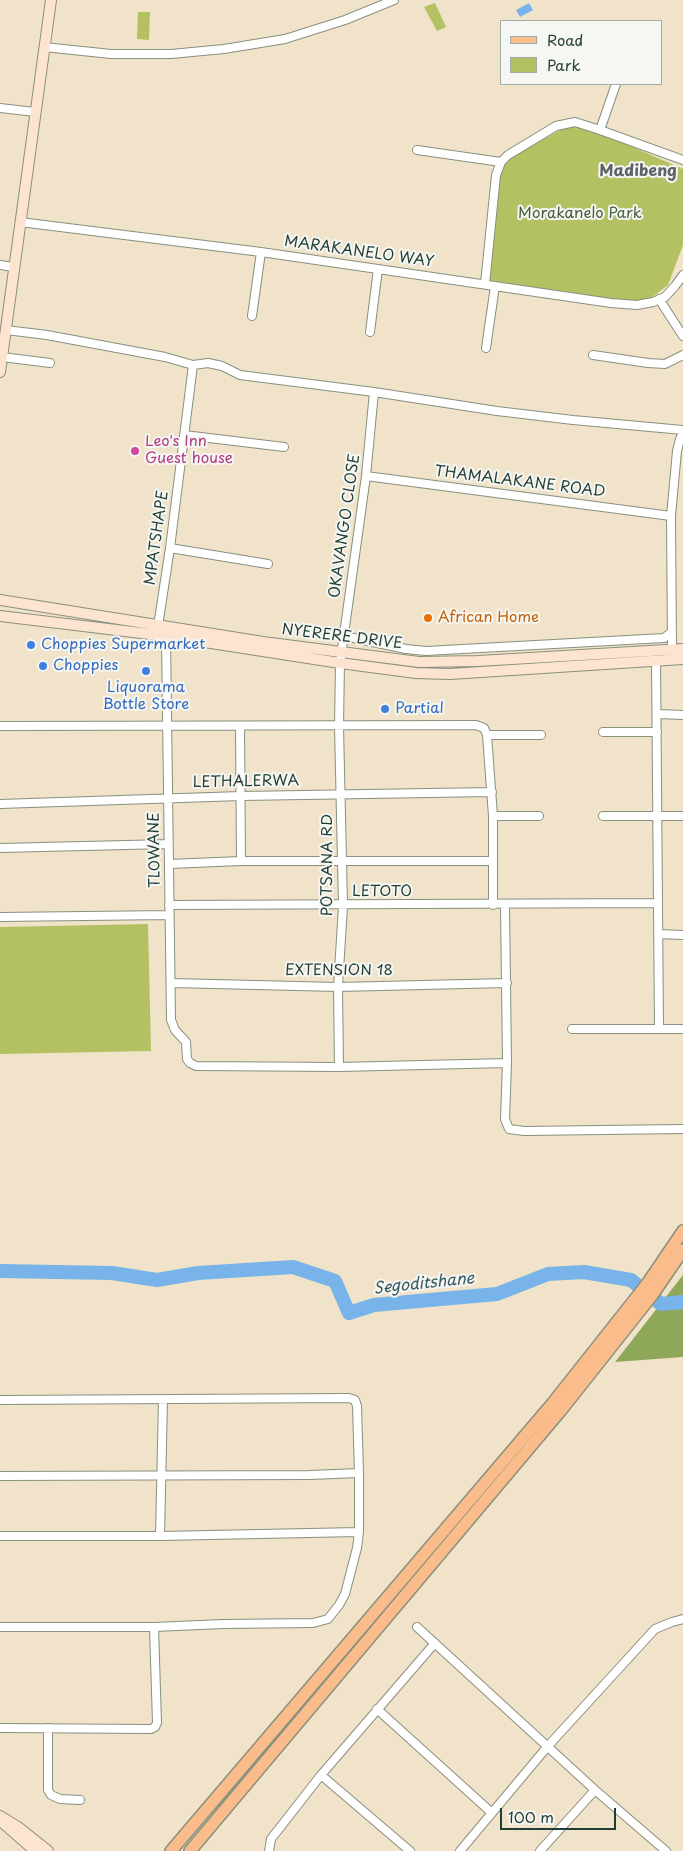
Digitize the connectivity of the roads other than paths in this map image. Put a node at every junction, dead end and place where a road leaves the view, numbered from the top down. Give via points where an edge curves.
1 (51, 0) edge
2 (394, 0) edge
3 (44, 47) junction
4 (616, 85) edge
5 (0, 108) edge
6 (35, 112) junction
7 (600, 130) junction
8 (418, 150) dead end
9 (683, 160) edge
10 (501, 162) junction
11 (20, 222) junction
12 (261, 252) junction
13 (0, 266) edge
14 (14, 268) junction
15 (378, 269) junction
16 (683, 275) edge
17 (484, 284) junction
18 (495, 286) junction
19 (659, 299) junction
20 (252, 316) dead end
21 (6, 330) junction
22 (370, 332) dead end
23 (683, 336) edge
24 (486, 348) dead end
25 (593, 355) dead end
26 (683, 355) edge
27 (2, 357) junction
28 (50, 363) dead end
29 (193, 365) junction
30 (0, 372) edge
31 (374, 392) junction
32 (683, 432) edge
33 (184, 435) junction
34 (284, 447) dead end
35 (366, 476) junction
36 (671, 516) junction
37 (170, 548) junction
38 (268, 564) dead end
39 (0, 600) edge
40 (0, 616) edge
41 (158, 626) junction
42 (672, 632) junction
43 (166, 636) junction
44 (344, 636) junction
45 (672, 649) junction
46 (683, 649) edge
47 (342, 652) junction
48 (683, 659) edge
49 (656, 660) junction
50 (340, 663) junction
51 (658, 714) junction
52 (683, 714) edge
53 (167, 725) junction
54 (0, 726) edge
55 (240, 726) junction
56 (339, 726) junction
57 (603, 732) dead end
58 (657, 732) junction
59 (488, 735) junction
60 (541, 735) dead end
61 (492, 792) junction
62 (341, 794) junction
63 (241, 796) junction
64 (168, 798) junction
65 (0, 804) edge
66 (493, 816) junction
67 (539, 816) dead end
68 (603, 816) dead end
69 (657, 816) junction
70 (683, 816) edge
71 (168, 844) junction
72 (0, 848) edge
73 (241, 861) junction
74 (493, 861) junction
75 (342, 862) junction
76 (169, 864) junction
77 (657, 903) junction
78 (169, 905) junction
79 (493, 905) junction
80 (505, 905) junction
81 (343, 906) junction
82 (170, 915) junction
83 (0, 917) edge
84 (658, 934) junction
85 (683, 934) edge
86 (172, 983) junction
87 (506, 983) junction
88 (338, 987) junction
89 (572, 1029) dead end
90 (659, 1029) junction
91 (683, 1029) edge
92 (507, 1063) junction
93 (339, 1067) junction
94 (683, 1129) edge
95 (683, 1231) edge
96 (683, 1250) edge
97 (650, 1289) junction
98 (607, 1343) junction
99 (163, 1399) junction
100 (0, 1400) edge
101 (359, 1473) junction
102 (161, 1475) junction
103 (0, 1476) edge
104 (359, 1532) junction
105 (0, 1536) edge
106 (160, 1536) junction
107 (683, 1619) edge
108 (0, 1627) edge
109 (154, 1627) junction
110 (417, 1627) dead end
111 (435, 1643) junction
112 (377, 1709) junction
113 (0, 1728) edge
114 (48, 1728) junction
115 (548, 1746) junction
116 (321, 1775) junction
117 (595, 1790) junction
118 (80, 1800) dead end
119 (492, 1813) junction
120 (0, 1818) edge
121 (34, 1851) edge
122 (48, 1851) edge
123 (171, 1851) edge
124 (190, 1851) edge
125 (269, 1851) edge
126 (410, 1851) edge
127 (460, 1851) edge
128 (540, 1851) edge
129 (666, 1851) edge

1 - 3 main road
2 - 3 street via 285,39 224,49 171,54 111,54
3 - 6 main road
4 - 7 street
5 - 6 street
6 - 11 main road
7 - 9 street
7 - 10 street via 575,122 556,126
8 - 10 street
10 - 17 street via 496,175
11 - 12 street, MARAKANELO WAY
11 - 14 main road
12 - 15 street, MARAKANELO WAY
12 - 20 street
13 - 14 street
14 - 21 main road
15 - 17 street, MARAKANELO WAY
15 - 22 street
16 - 19 street, MARAKANELO WAY via 665,297
17 - 18 street, MARAKANELO WAY
18 - 19 street, MARAKANELO WAY via 636,305
18 - 24 street
19 - 23 street
21 - 27 main road
21 - 29 street via 165,357
25 - 26 street via 665,364
27 - 28 street
27 - 30 main road
29 - 31 street via 208,363 240,374
29 - 33 street, MPATSHAPE
31 - 32 street via 563,419
31 - 35 street, OKAVANGO CLOSE
32 - 36 street via 677,452
33 - 34 street
33 - 37 street, MPATSHAPE
35 - 36 street, THAMALAKANE ROAD
35 - 44 street, OKAVANGO CLOSE
36 - 42 street
37 - 38 street
37 - 41 street, MPATSHAPE
39 - 41 main road, NYERERE DRIVE
40 - 43 main road, NYERERE DRIVE
41 - 47 main road, NYERERE DRIVE
42 - 44 street via 664,638 426,651
42 - 45 street
43 - 50 main road, NYERERE DRIVE
43 - 53 street, TLOWANE
44 - 47 street, OKAVANGO CLOSE
45 - 46 main road, NYERERE DRIVE
45 - 47 main road, NYERERE DRIVE via 446,662 419,662
47 - 50 street, OKAVANGO CLOSE
48 - 49 main road, NYERERE DRIVE
49 - 50 main road, NYERERE DRIVE via 450,674
49 - 51 street
50 - 56 street, POTSANA RD
51 - 52 street
51 - 58 street
53 - 54 street
53 - 55 street
53 - 64 street, TLOWANE
55 - 56 street
55 - 63 street
56 - 59 street via 476,725 484,728
56 - 62 street, POTSANA RD
57 - 58 street
58 - 69 street
59 - 60 street
59 - 61 street
61 - 62 street, LETHALERWA
61 - 66 street
62 - 63 street, LETHALERWA
62 - 75 street, POTSANA RD
63 - 64 street, LETHALERWA
63 - 73 street
64 - 65 street, LETHALERWA
64 - 71 street, TLOWANE
66 - 67 street
66 - 74 street
68 - 69 street
69 - 70 street
69 - 77 street
71 - 72 street
71 - 76 street, TLOWANE
73 - 75 street
73 - 76 street
74 - 75 street
74 - 79 street
75 - 81 street, POTSANA RD
76 - 78 street, TLOWANE
77 - 80 street, LETOTO
77 - 84 street
78 - 81 street, LETOTO
78 - 82 street, TLOWANE
79 - 80 street, LETOTO
79 - 81 street, LETOTO
80 - 87 street
81 - 88 street, POTSANA RD
82 - 83 street
82 - 86 street, TLOWANE
84 - 85 street
84 - 90 street
86 - 88 street, EXTENSION 18
86 - 93 street, TLOWANE via 171,1020 186,1042 190,1063 196,1066
87 - 88 street, EXTENSION 18
87 - 92 street
88 - 93 street, POTSANA RD
89 - 90 street
90 - 91 street
92 - 93 street
92 - 94 street via 505,1119 509,1129 514,1131
95 - 97 main road
96 - 97 main road
97 - 98 main road
98 - 123 main road
98 - 124 main road via 562,1409
99 - 100 street
99 - 101 street via 354,1400 357,1406
99 - 102 street
101 - 102 street
101 - 104 street
102 - 103 street
102 - 106 street
104 - 106 street
104 - 109 street via 345,1594 328,1619 313,1623
105 - 106 street
107 - 115 street via 655,1629
108 - 109 street
109 - 114 street via 155,1727 141,1730
110 - 111 street
111 - 112 street
111 - 115 street
112 - 116 street
112 - 119 street
113 - 114 street
114 - 118 street via 48,1790 60,1799
115 - 117 street
115 - 119 street
116 - 125 street via 271,1839
116 - 126 street
117 - 128 street
117 - 129 street
119 - 127 street
120 - 121 main road
120 - 122 main road via 13,1823

